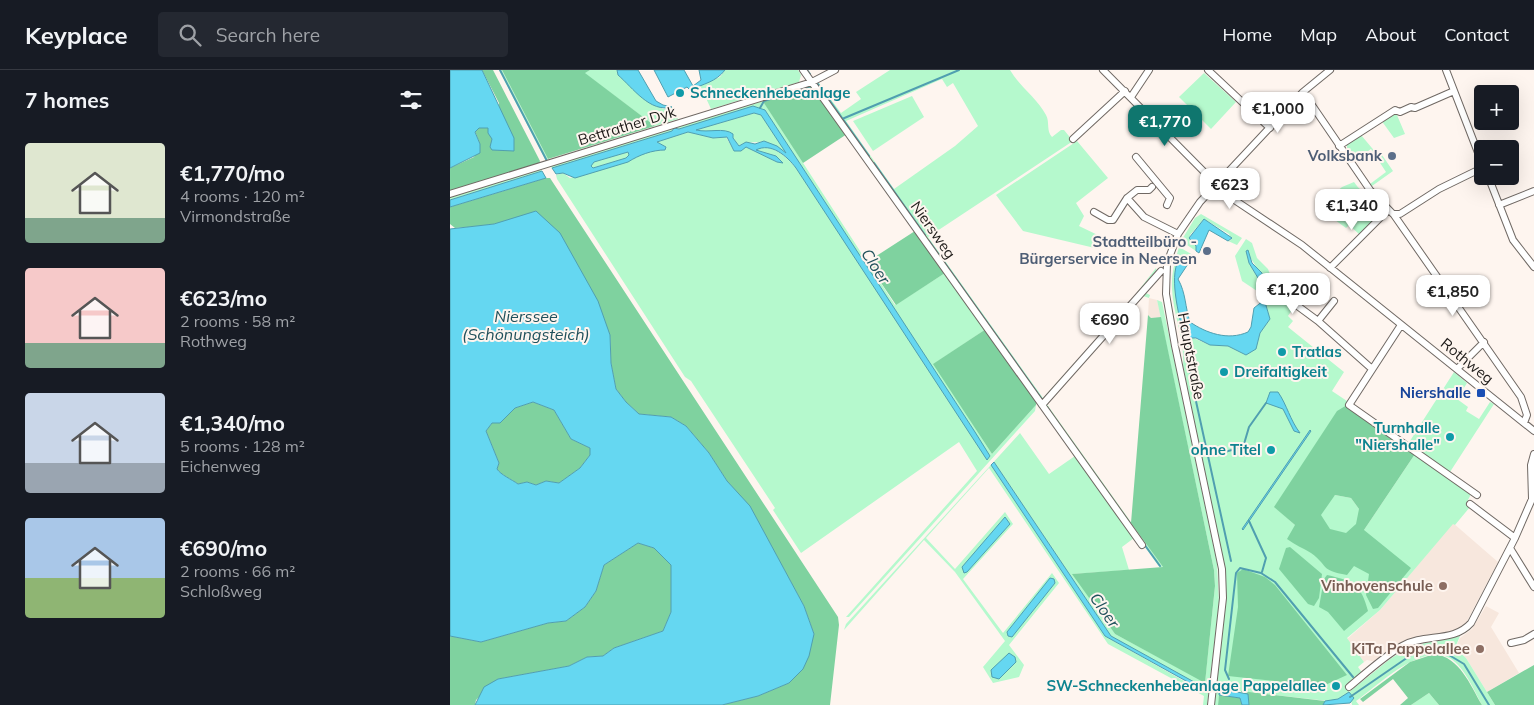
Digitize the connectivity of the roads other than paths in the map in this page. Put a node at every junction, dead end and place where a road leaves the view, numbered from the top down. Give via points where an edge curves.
1 (803, 70) edge
2 (836, 70) edge
3 (1103, 70) edge
4 (1149, 70) edge
5 (1208, 70) edge
6 (1330, 70) edge
7 (1446, 70) edge
8 (812, 82) junction
9 (1454, 91) junction
10 (1125, 92) junction
11 (1303, 92) junction
12 (1131, 97) junction
13 (1270, 128) junction
14 (1073, 139) dead end
15 (1474, 142) edge
16 (1339, 146) junction
17 (1136, 157) dead end
18 (1474, 172) edge
19 (1216, 184) junction
20 (1491, 185) edge
21 (1152, 187) dead end
22 (1534, 191) edge
23 (450, 194) edge
24 (1128, 198) junction
25 (1167, 205) dead end
26 (1499, 205) junction
27 (1094, 212) dead end
28 (1391, 212) junction
29 (1178, 234) junction
30 (1534, 267) edge
31 (1330, 268) junction
32 (1161, 271) dead end
33 (1280, 293) dead end
34 (1334, 301) dead end
35 (1318, 321) junction
36 (1401, 325) junction
37 (1484, 342) junction
38 (1372, 369) junction
39 (1457, 369) junction
40 (1042, 405) junction
41 (1524, 423) junction
42 (1534, 431) edge
43 (1534, 454) edge
44 (1476, 495) dead end
45 (1470, 504) dead end
46 (1515, 538) junction
47 (1142, 545) dead end
48 (1510, 548) junction
49 (1534, 587) edge
50 (1534, 634) edge
51 (1511, 643) dead end
52 (1349, 687) dead end
53 (1211, 704) edge

1 - 8 street, Niersweg
2 - 8 street, Bettrather Dyk
3 - 10 street, Rothweg
4 - 12 street
5 - 13 street
6 - 11 street, Hauptstraße
7 - 9 street
8 - 23 street, Bettrather Dyk
8 - 40 street, Niersweg
9 - 15 street
9 - 16 street via 1415,108 1395,110
10 - 12 street, Rothweg
10 - 14 street
11 - 13 street, Hauptstraße
11 - 16 street
12 - 19 street, Rothweg
13 - 19 street, Hauptstraße
16 - 28 street via 1370,190
17 - 25 street via 1170,198
18 - 28 street via 1401,213
19 - 29 street, Hauptstraße
19 - 31 street, Rothweg
20 - 26 street
21 - 24 street via 1137,190
22 - 26 street
24 - 27 street via 1113,220
24 - 29 street via 1144,216
26 - 30 street via 1516,245
28 - 31 street
28 - 37 street
29 - 53 street, Hauptstraße via 1167,263 1166,294 1222,570 1223,598
31 - 36 street, Rothweg
32 - 40 street
33 - 35 street
34 - 35 street
35 - 38 street
36 - 38 street
36 - 39 street, Rothweg
37 - 39 street
37 - 41 street via 1521,397 1527,415
38 - 44 street via 1349,404
39 - 41 street, Rothweg
40 - 47 street, Niersweg
41 - 42 street, Rothweg
43 - 46 street via 1532,499
45 - 46 street
46 - 48 street
48 - 49 street
48 - 52 street via 1471,623 1463,632 1420,638 1402,646
50 - 51 street

